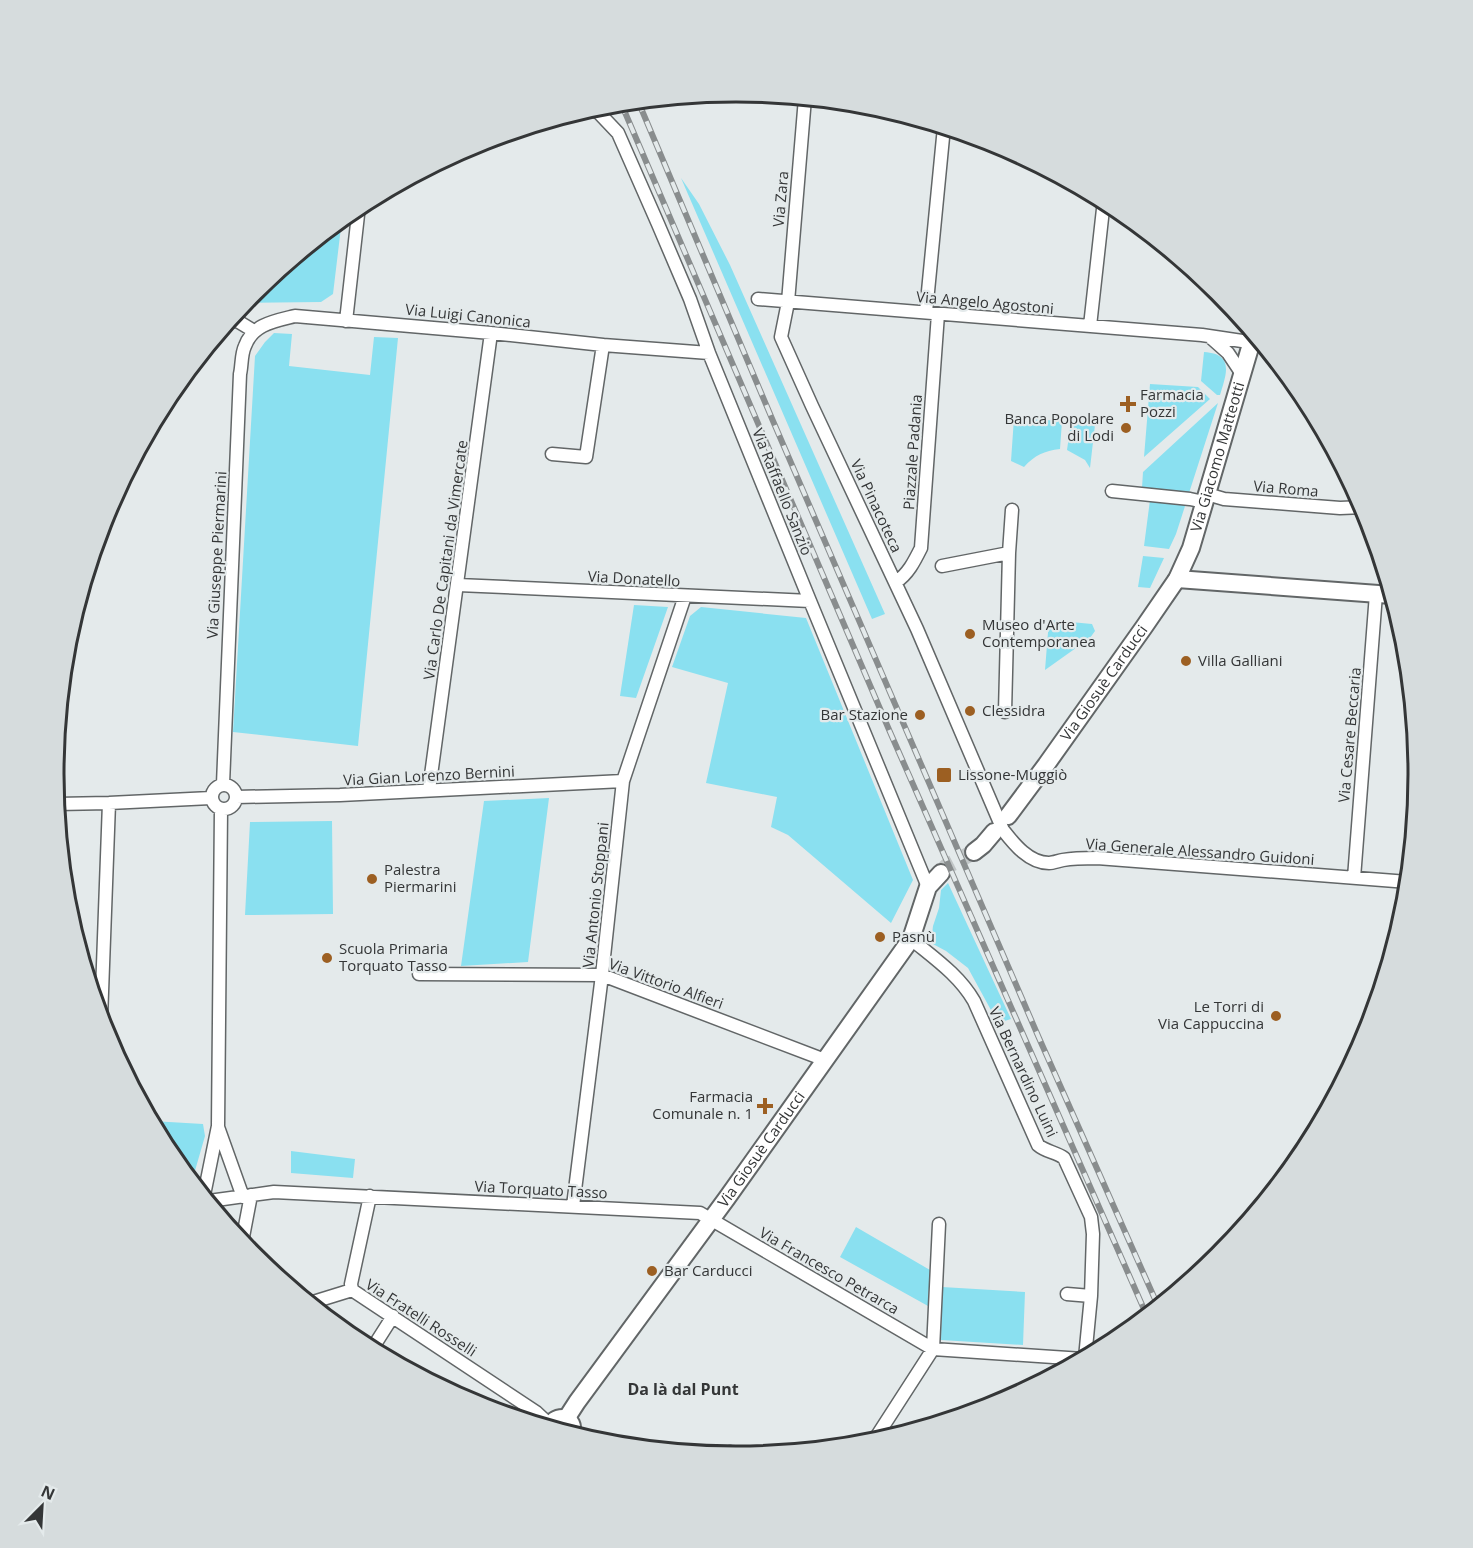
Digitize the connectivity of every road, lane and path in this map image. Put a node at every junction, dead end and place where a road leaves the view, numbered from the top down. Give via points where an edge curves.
1 (804, 106) edge
2 (600, 116) edge
3 (943, 135) edge
4 (1103, 211) edge
5 (357, 220) edge
6 (758, 299) dead end
7 (788, 302) junction
8 (932, 313) junction
9 (346, 321) junction
10 (239, 322) edge
11 (1090, 326) junction
12 (254, 331) junction
13 (491, 333) junction
14 (1210, 336) junction
15 (1249, 339) edge
16 (603, 345) junction
17 (1254, 345) edge
18 (709, 353) junction
19 (1242, 374) junction
20 (552, 454) dead end
21 (1112, 490) dead end
22 (1205, 498) junction
23 (1353, 507) edge
24 (1012, 510) dead end
25 (1009, 553) junction
26 (942, 566) dead end
27 (1177, 579) junction
28 (896, 582) junction
29 (458, 585) junction
30 (1384, 594) edge
31 (685, 596) junction
32 (810, 601) junction
33 (1005, 712) dead end
34 (623, 781) junction
35 (223, 784) junction
36 (429, 790) junction
37 (236, 797) junction
38 (211, 798) junction
39 (109, 803) junction
40 (65, 804) edge
41 (221, 809) junction
42 (1002, 826) junction
43 (974, 852) tunnel mouth
44 (941, 873) tunnel mouth
45 (1354, 878) junction
46 (1400, 881) edge
47 (928, 887) junction
48 (911, 939) junction
49 (418, 974) dead end
50 (602, 975) junction
51 (102, 995) edge
52 (825, 1060) junction
53 (218, 1125) junction
54 (206, 1186) edge
55 (247, 1196) junction
56 (370, 1196) junction
57 (218, 1201) edge
58 (573, 1206) junction
59 (710, 1219) junction
60 (939, 1224) dead end
61 (243, 1230) edge
62 (352, 1290) junction
63 (1067, 1294) dead end
64 (1091, 1296) junction
65 (319, 1300) edge
66 (393, 1316) junction
67 (377, 1342) edge
68 (1085, 1348) edge
69 (933, 1349) junction
70 (1068, 1358) edge
71 (540, 1416) edge
72 (570, 1425) edge
73 (881, 1430) edge

1 - 7 street, Via Zara
2 - 18 street, Via Raffaello Sanzio via 618,133 690,299
3 - 8 street, Piazzale Padania
4 - 11 street
5 - 9 street
6 - 7 street, Via Angelo Agostoni
7 - 8 street, Via Angelo Agostoni
7 - 28 street, Via Pinacoteca via 781,337
8 - 11 street, Via Angelo Agostoni
8 - 28 street, Piazzale Padania via 921,548 912,566
9 - 12 street, Via Luigi Canonica via 295,316 269,322
9 - 13 street, Via Luigi Canonica
10 - 12 street
11 - 14 street, Via Angelo Agostoni
12 - 35 street, Via Giuseppe Piermarini via 244,346 240,374
13 - 16 street, Via Luigi Canonica
13 - 29 street, Via Carlo De Capitani da Vimercate
14 - 15 street, Via Angelo Agostoni
14 - 19 street via 1228,352
16 - 18 street, Via Luigi Canonica
16 - 20 street via 586,457
17 - 19 street, Via Giacomo Matteotti
18 - 32 street, Via Raffaello Sanzio
19 - 22 street, Via Giacomo Matteotti
21 - 22 street, Via Roma
22 - 23 street, Via Roma
22 - 27 street, Via Giacomo Matteotti via 1191,548
24 - 25 street
25 - 26 street
25 - 33 street
27 - 30 street
27 - 42 street, Via Giosuè Carducci
28 - 42 street, Via Pinacoteca
29 - 31 street, Via Donatello
29 - 36 street, Via Carlo De Capitani da Vimercate
30 - 45 street, Via Cesare Beccaria
31 - 32 street, Via Donatello
31 - 34 street, Via Antonio Stoppani
32 - 47 street, Via Raffaello Sanzio
34 - 36 street, Via Gian Lorenzo Bernini
34 - 50 street, Via Antonio Stoppani
35 - 37 street via 234,789
35 - 38 street via 214,789
36 - 37 street, Via Gian Lorenzo Bernini
37 - 41 street via 231,806
38 - 39 street
38 - 41 street
39 - 40 street
39 - 51 street
41 - 53 street
42 - 43 street, Via Giosuè Carducci
42 - 45 street, Via Generale Alessandro Guidoni via 1025,854 1049,863 1097,858
44 - 47 street, Via Giosuè Carducci
45 - 46 street, Via Generale Alessandro Guidoni
47 - 48 street, Via Giosuè Carducci
48 - 52 street, Via Giosuè Carducci
48 - 64 street, Via Bernardino Luini via 967,989 1038,1145 1064,1158 1094,1234
49 - 50 street, Via Vittorio Alfieri
50 - 52 street, Via Vittorio Alfieri
50 - 58 street, Via Antonio Stoppani
52 - 59 street, Via Giosuè Carducci
53 - 54 street
53 - 55 street
55 - 56 street, Via Torquato Tasso via 274,1192
55 - 57 street, Via Torquato Tasso
55 - 61 street
56 - 58 street, Via Torquato Tasso
56 - 62 street, Via Fratelli Rosselli
58 - 59 street, Via Torquato Tasso via 700,1213
59 - 69 street, Via Francesco Petrarca
59 - 72 street, Via Giosuè Carducci
60 - 69 street
62 - 65 street
62 - 66 street, Via Fratelli Rosselli
63 - 64 street
64 - 68 street, Via Bernardino Luini
66 - 67 street
66 - 71 street, Via Fratelli Rosselli
69 - 70 street, Via Francesco Petrarca
69 - 73 street

